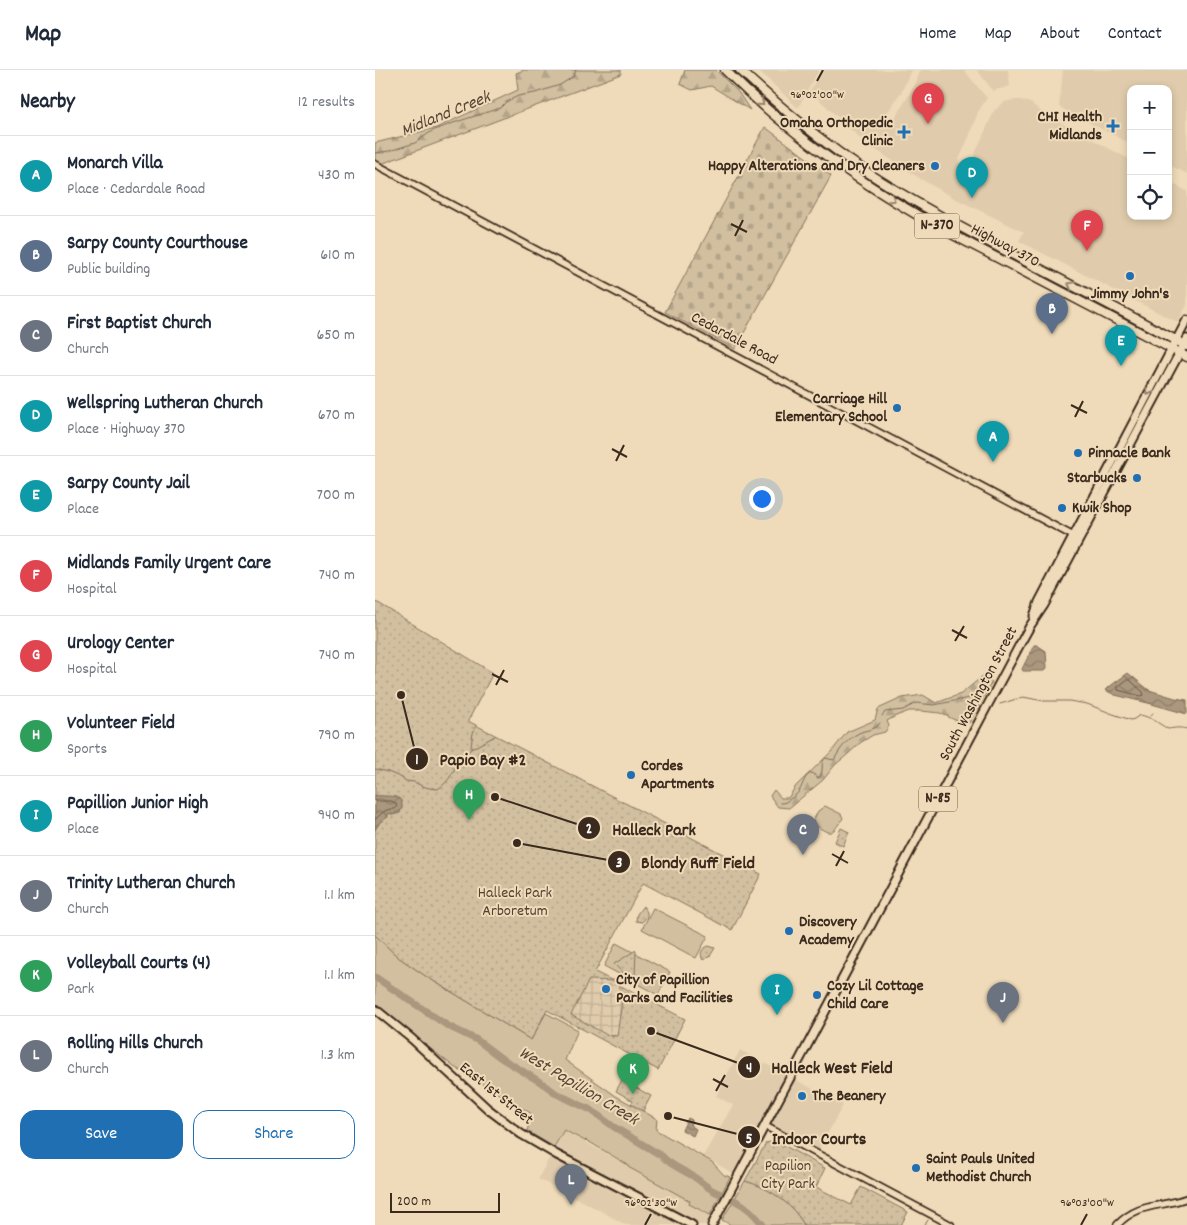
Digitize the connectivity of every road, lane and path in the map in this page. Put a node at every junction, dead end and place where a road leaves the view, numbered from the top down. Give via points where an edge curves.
1 (725, 70) edge
2 (740, 70) edge
3 (375, 164) edge
4 (1187, 320) edge
5 (1174, 345) junction
6 (1185, 348) edge
7 (1076, 538) junction
8 (375, 1009) edge
9 (765, 1126) junction
10 (1187, 1198) edge
11 (692, 1225) edge
12 (713, 1225) edge
13 (951, 1225) edge
14 (1117, 1225) edge

1 -> 5 highway, Highway 370 / N-370 via 798,134 866,183 935,225 1096,309
5 -> 2 highway, Highway 370 / N-370 via 884,183 811,132
3 - 7 street, Cedardale Road
4 - 5 main road, South Washington Street
5 - 6 highway, Highway 370 / N-370
5 -> 7 main road, South Washington Street / N-85
6 - 7 main road, South Washington Street / N-85
7 - 9 main road, South Washington Street / N-85 via 1044,605
8 - 11 main road, East 1st Street via 521,1134
9 - 12 main road, South Washington Street / N-85
9 - 13 street
10 - 14 street via 1139,1209

